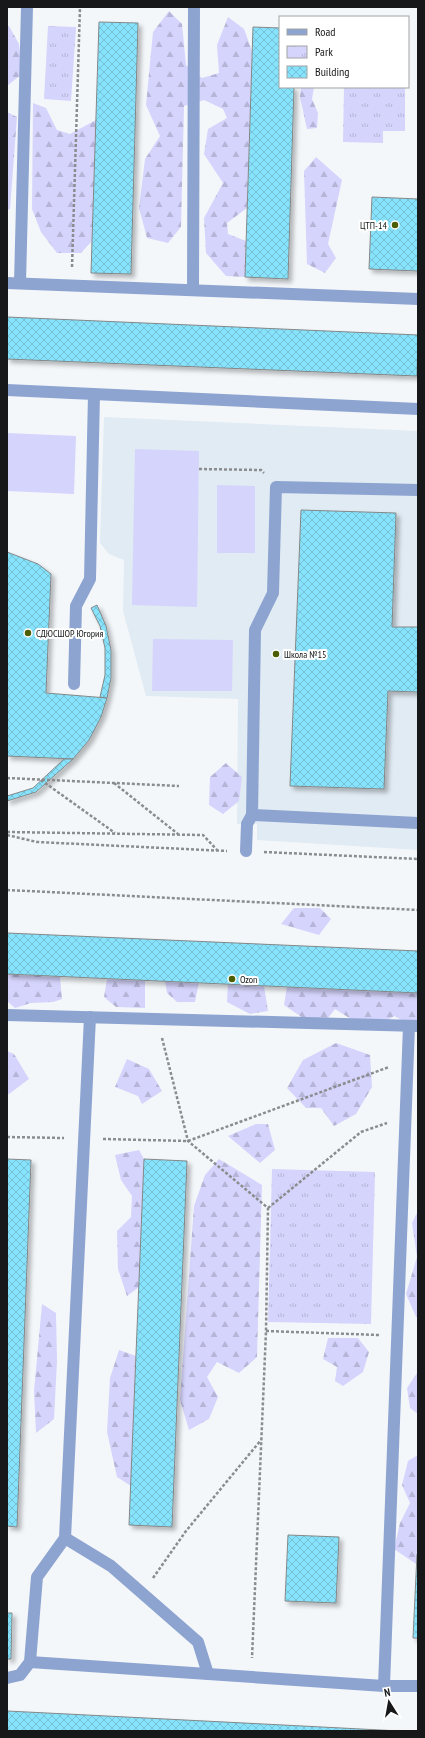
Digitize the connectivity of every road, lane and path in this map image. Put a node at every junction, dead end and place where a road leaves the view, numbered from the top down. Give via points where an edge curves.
1 (27, 7) edge
2 (80, 7) edge
3 (194, 7) edge
4 (7, 283) edge
5 (20, 283) junction
6 (71, 285) junction
7 (193, 290) junction
8 (418, 299) edge
9 (7, 390) edge
10 (94, 394) junction
11 (418, 409) edge
12 (199, 469) dead end
13 (276, 487) junction
14 (418, 490) edge
15 (74, 684) dead end
16 (7, 778) edge
17 (40, 780) junction
18 (114, 783) junction
19 (179, 786) dead end
20 (252, 815) junction
21 (418, 823) edge
22 (7, 832) edge
23 (116, 834) junction
24 (179, 834) junction
25 (7, 835) edge
26 (217, 850) junction
27 (246, 852) junction
28 (418, 859) edge
29 (7, 890) edge
30 (418, 910) edge
31 (7, 1015) edge
32 (90, 1018) junction
33 (158, 1019) junction
34 (413, 1026) edge
35 (407, 1060) junction
36 (405, 1117) junction
37 (7, 1137) edge
38 (84, 1138) junction
39 (188, 1140) junction
40 (268, 1208) junction
41 (266, 1331) junction
42 (397, 1335) junction
43 (261, 1439) junction
44 (65, 1538) junction
45 (142, 1594) junction
46 (30, 1662) junction
47 (208, 1674) junction
48 (251, 1677) junction
49 (7, 1678) edge
50 (384, 1686) junction
51 (418, 1686) edge

1 - 5 lane
2 - 6 path
3 - 7 lane
4 - 5 lane
5 - 6 lane
6 - 7 lane
7 - 8 lane
9 - 10 lane
10 - 11 lane
10 - 15 lane via 90,579 76,606
12 - 13 path via 261,470
13 - 14 lane
13 - 20 lane via 273,593 255,630
16 - 17 path
17 - 18 path
17 - 23 path
18 - 19 path
18 - 24 path
20 - 21 lane
20 - 27 lane via 247,824
22 - 23 path
23 - 24 path
24 - 26 path via 202,835
25 - 26 path via 37,842
26 - 27 path
27 - 28 path
29 - 30 path
31 - 32 lane
32 - 33 lane
32 - 38 lane
33 - 34 lane
33 - 39 path
34 - 35 lane
35 - 36 lane
35 - 39 path
36 - 40 path via 361,1132
36 - 42 lane
37 - 38 path
38 - 39 path
38 - 44 lane
39 - 40 path
40 - 41 path
41 - 42 path
41 - 43 path
42 - 50 lane
43 - 45 path via 186,1531
43 - 48 path
44 - 45 lane via 111,1566
44 - 46 lane via 37,1577
45 - 47 lane via 198,1642
46 - 47 lane
46 - 49 lane via 20,1675
47 - 48 lane
48 - 50 lane
50 - 51 lane

